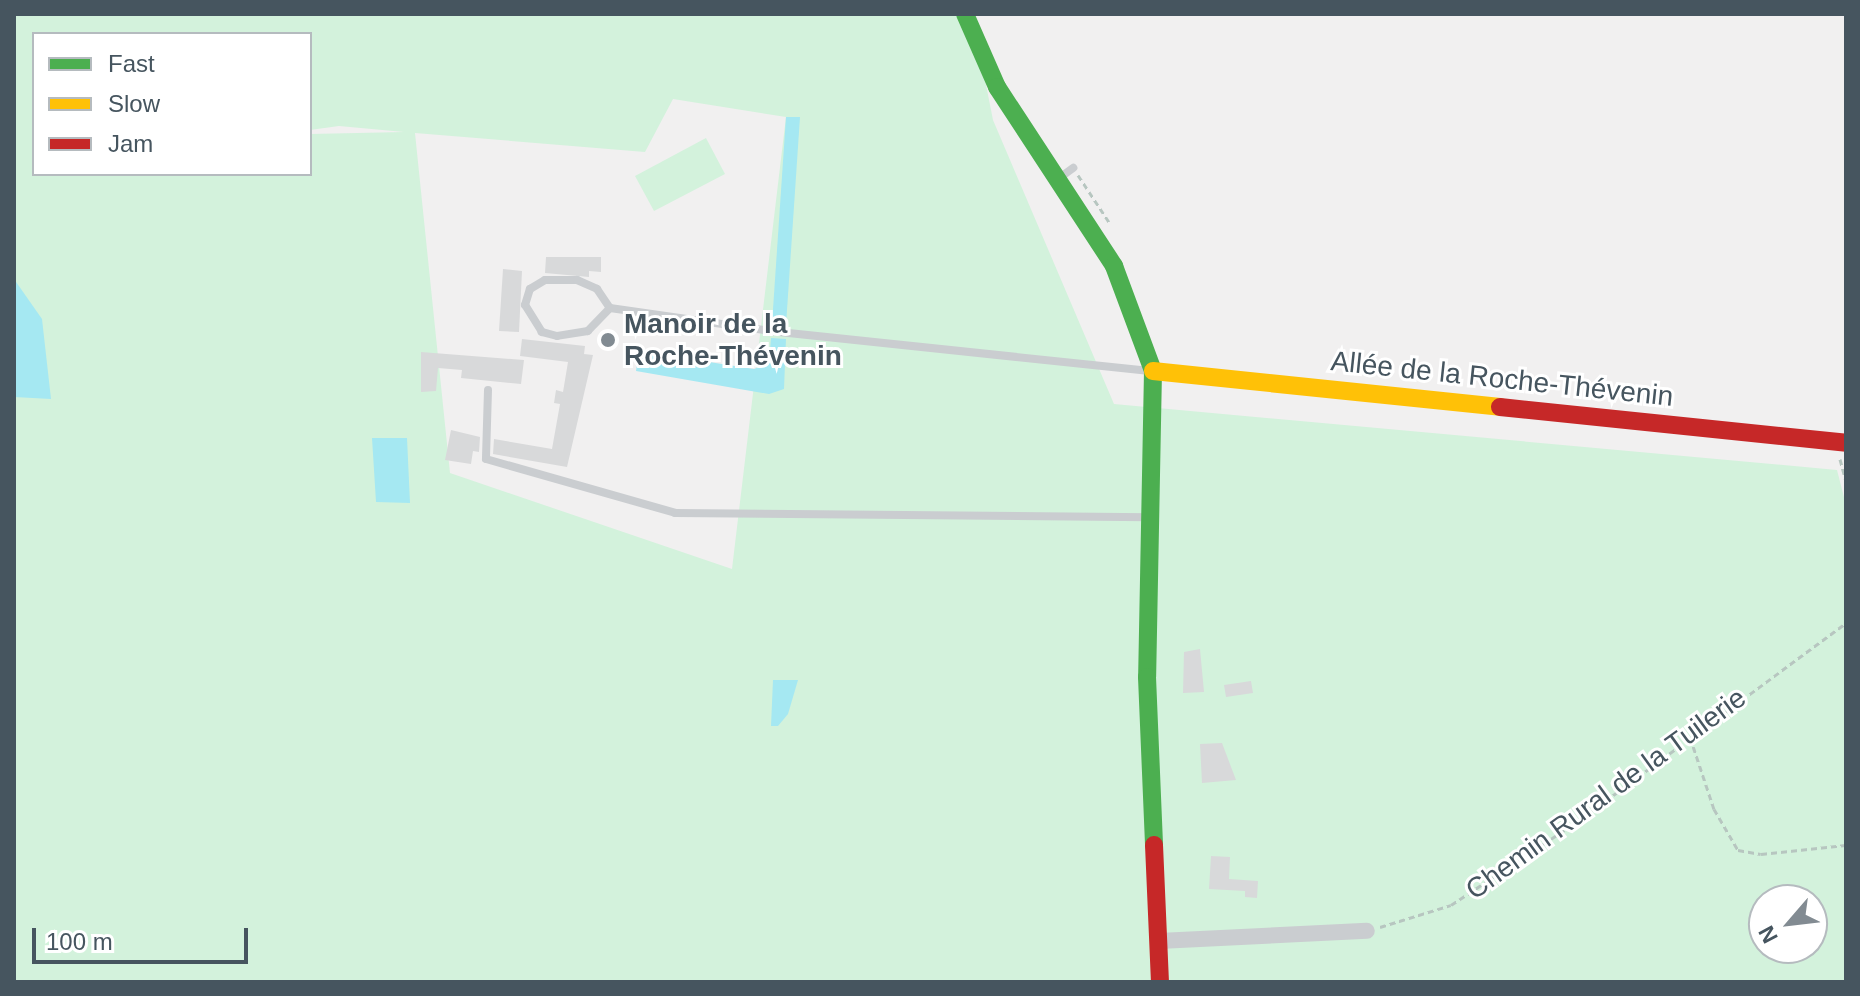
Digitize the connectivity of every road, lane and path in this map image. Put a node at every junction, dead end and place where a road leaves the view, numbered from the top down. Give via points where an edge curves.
1 (965, 14) edge
2 (610, 308) junction
3 (1153, 371) junction
4 (488, 390) dead end
5 (1846, 443) edge
6 (1150, 517) junction
7 (1846, 623) edge
8 (1689, 736) junction
9 (1846, 845) edge
10 (1367, 931) joint
11 (1159, 941) junction
12 (1160, 982) edge

1 - 3 street via 997,87 1065,174 1114,266
2 - 2 lane via 588,331 557,336 542,332 525,305 530,289 545,280 577,280 597,289
2 - 3 lane via 779,332
3 - 5 street, Allée de la Roche-Thévenin
3 - 6 street
4 - 6 lane via 486,459 675,513
6 - 11 street via 1147,677
7 - 8 path, Chemin Rural de la Tuilerie
8 - 9 path via 1714,809 1738,850 1761,854
8 - 10 path, Chemin Rural de la Tuilerie via 1581,819 1451,905
10 - 11 street
11 - 12 street

